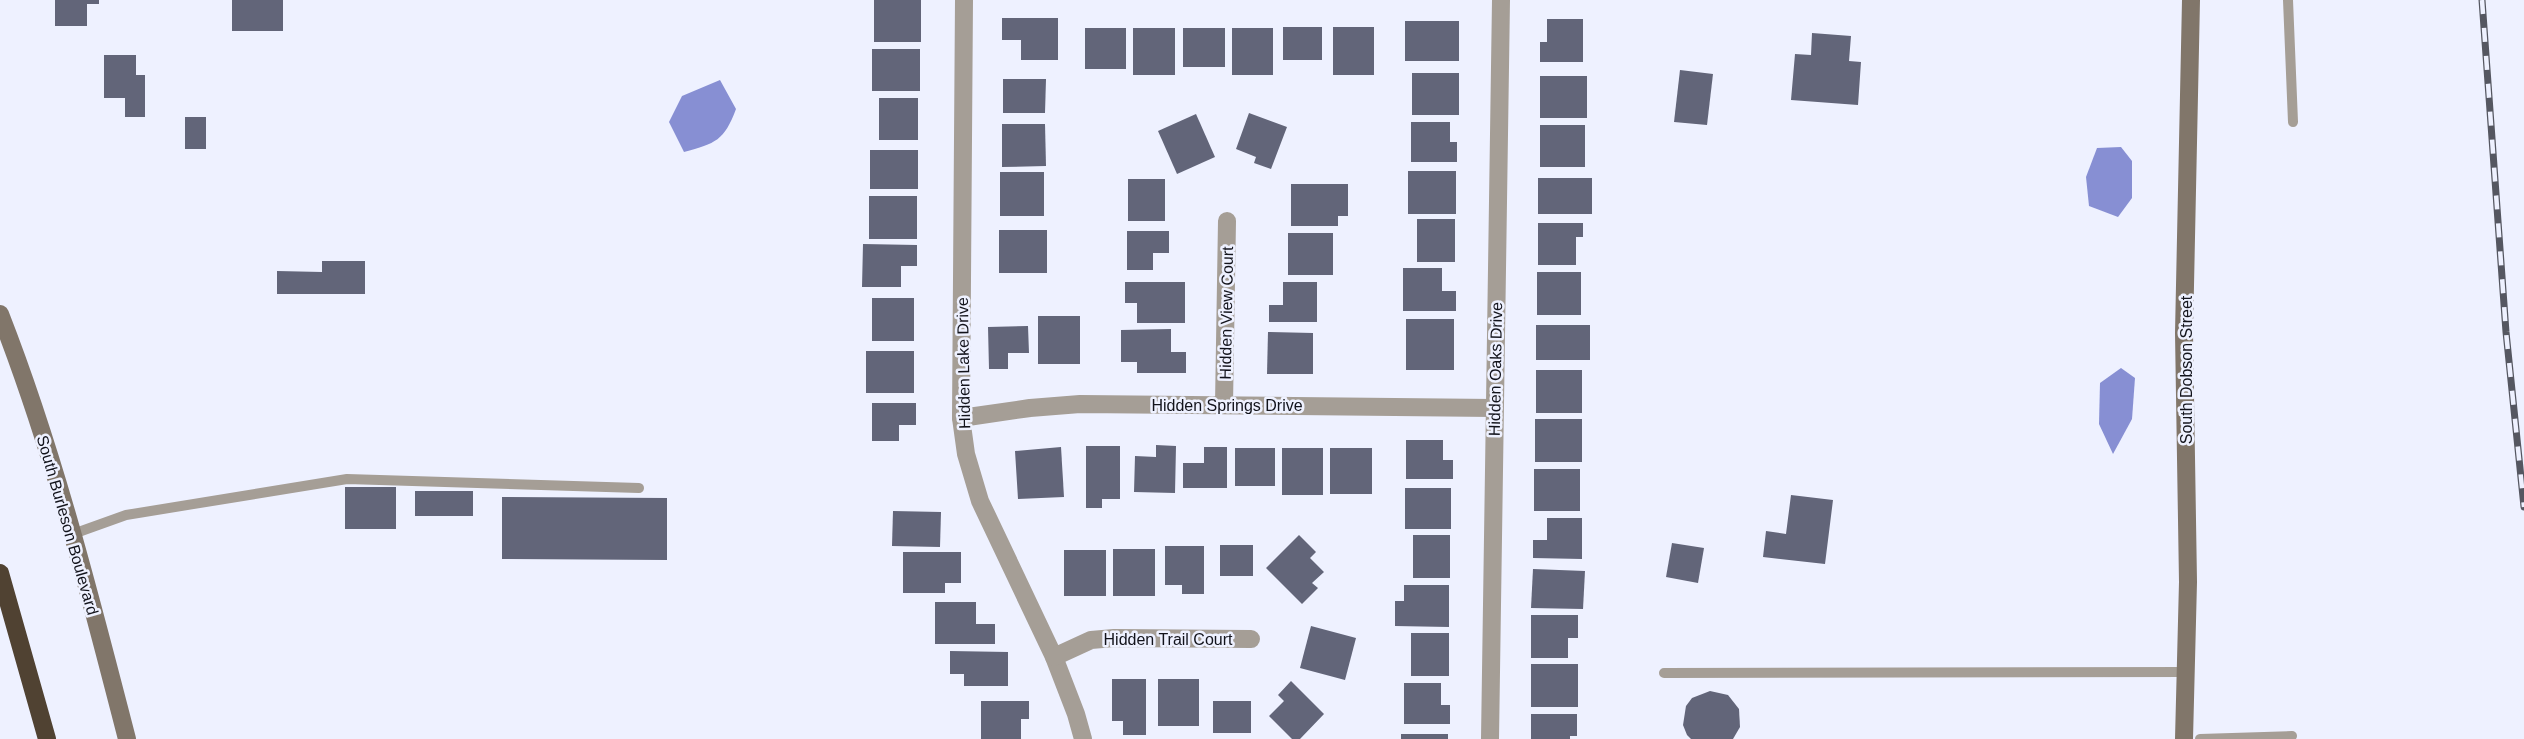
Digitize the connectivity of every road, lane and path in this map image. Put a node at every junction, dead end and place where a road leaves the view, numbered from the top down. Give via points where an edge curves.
1 (964, 0) edge
2 (1501, 0) edge
3 (2191, 0) edge
4 (2288, 0) edge
5 (2293, 122) dead end
6 (1227, 221) dead end
7 (0, 314) edge
8 (1224, 405) junction
9 (1494, 408) junction
10 (961, 418) junction
11 (639, 488) dead end
12 (73, 534) junction
13 (0, 573) edge
14 (1251, 639) dead end
15 (1054, 657) junction
16 (2187, 672) junction
17 (1664, 673) dead end
18 (2292, 736) dead end
19 (2217, 738) edge
20 (47, 739) edge
21 (127, 739) edge
22 (1083, 739) edge
23 (1490, 739) edge
24 (2184, 739) edge
25 (2200, 739) edge

1 - 10 street, Hidden Lake Drive
2 - 9 street, Hidden Oaks Drive
3 - 16 street, South Dobson Street via 2184,333
4 - 5 lane
6 - 8 street, Hidden View Court
7 - 12 street, South Burleson Boulevard
8 - 9 street, Hidden Springs Drive
8 - 10 street, Hidden Springs Drive via 1080,404
9 - 23 street, Hidden Oaks Drive
10 - 15 street, Hidden Lake Drive via 966,454 980,501
11 - 12 lane via 347,479 126,515
12 - 21 street, South Burleson Boulevard
13 - 20 highway
14 - 15 street, Hidden Trail Court via 1091,640
15 - 22 street, Hidden Lake Drive
16 - 17 lane
16 - 24 street, South Dobson Street
18 - 19 lane
19 - 25 lane

